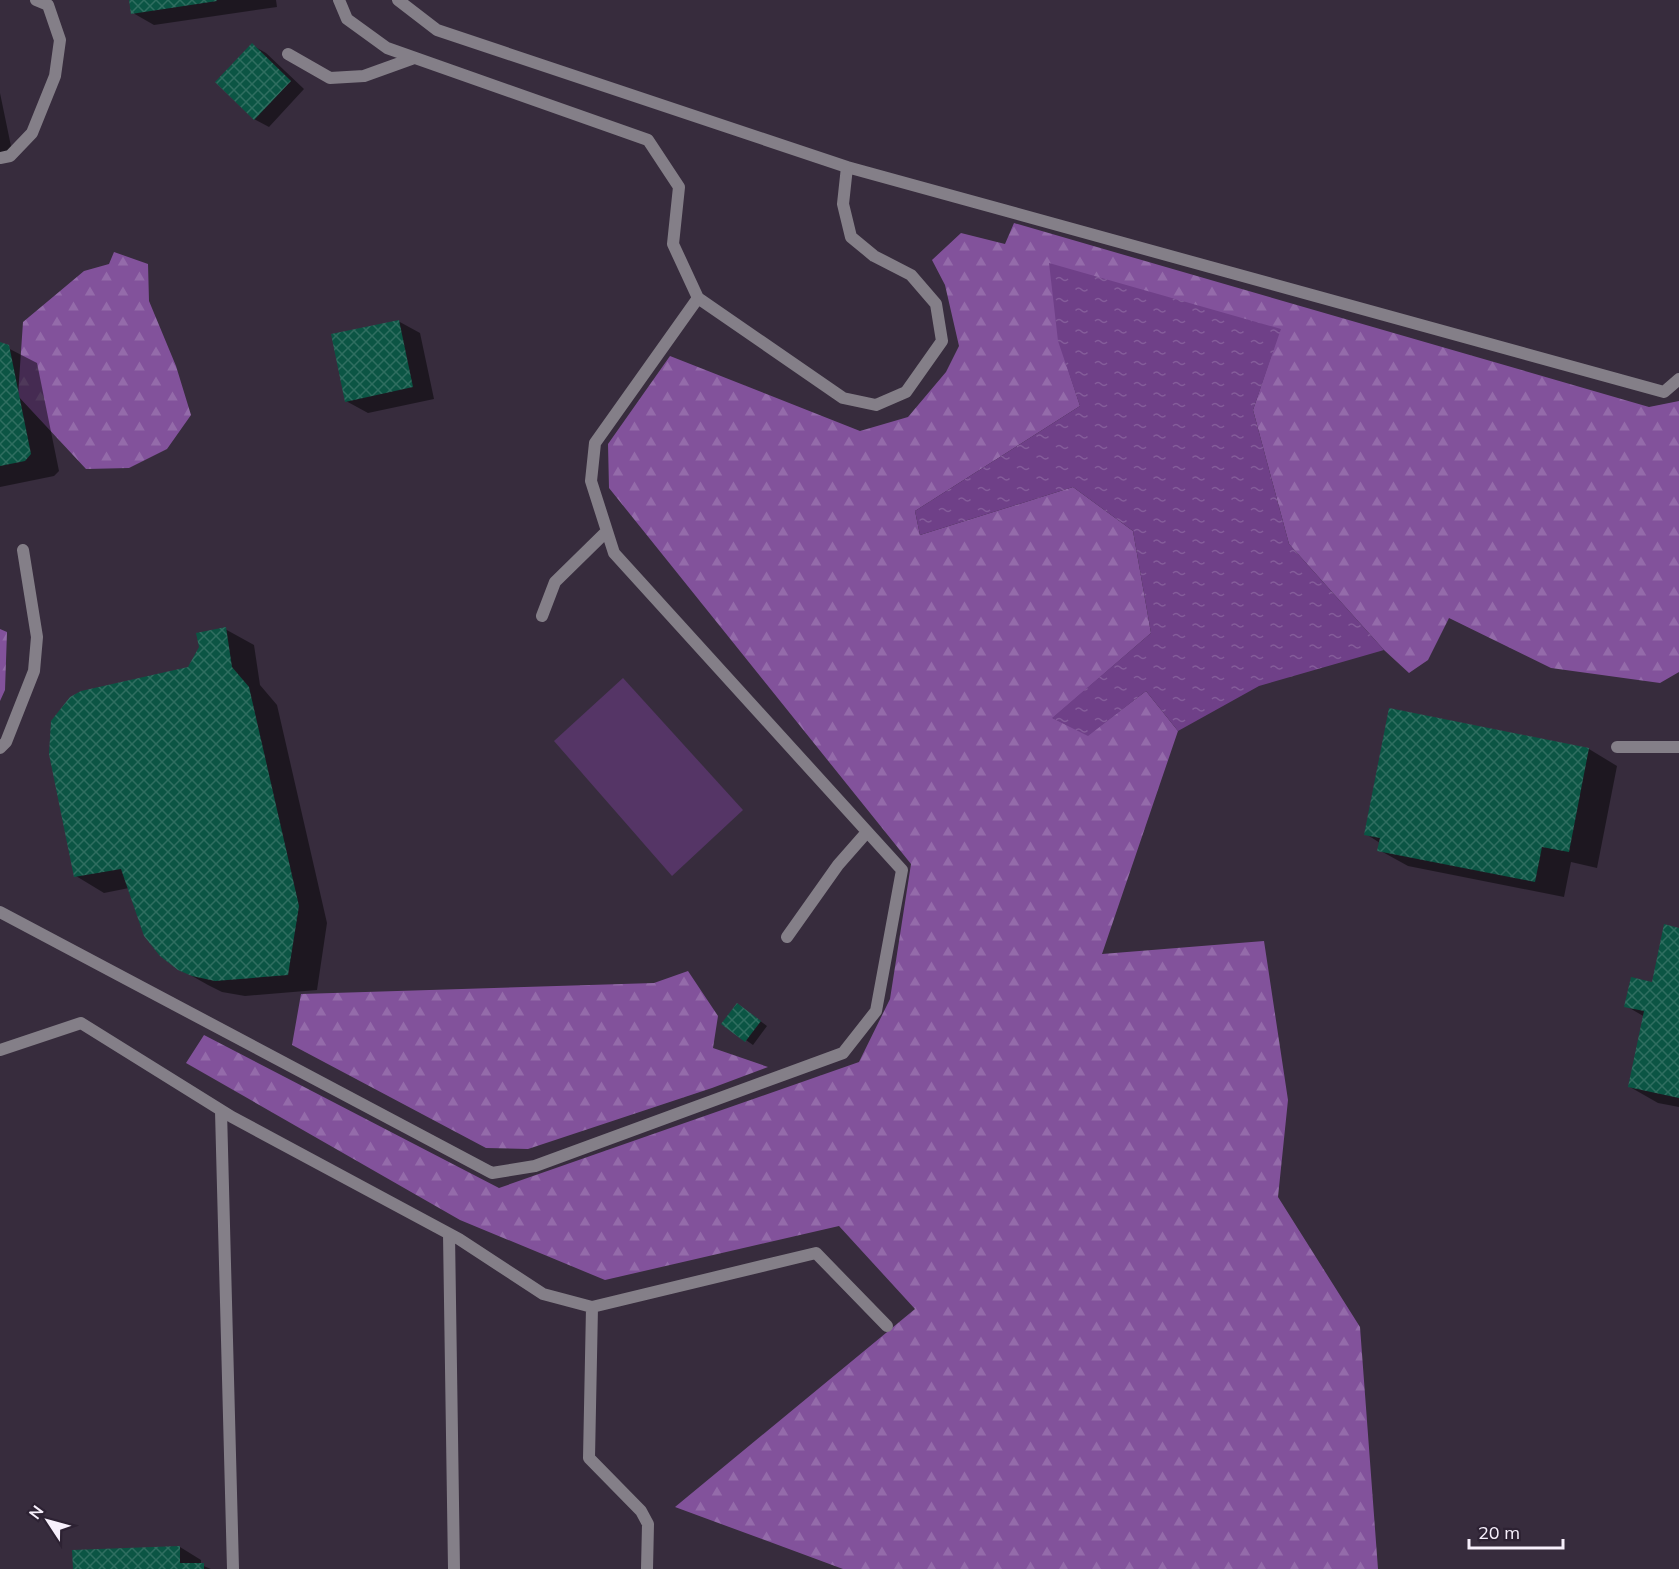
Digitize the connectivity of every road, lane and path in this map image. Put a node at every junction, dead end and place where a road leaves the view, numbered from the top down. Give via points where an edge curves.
1 (36, 0) edge
2 (339, 0) edge
3 (398, 0) edge
4 (288, 54) dead end
5 (414, 58) junction
6 (0, 158) edge
7 (847, 167) junction
8 (698, 298) junction
9 (1679, 379) edge
10 (607, 531) junction
11 (23, 550) dead end
12 (542, 616) dead end
13 (1617, 747) dead end
14 (1679, 747) edge
15 (0, 748) edge
16 (867, 832) junction
17 (0, 912) edge
18 (787, 937) dead end
19 (0, 1050) edge
20 (221, 1111) junction
21 (449, 1234) junction
22 (592, 1307) junction
23 (887, 1326) dead end
24 (233, 1569) edge
25 (454, 1569) edge
26 (647, 1569) edge

1 - 6 street via 48,5 60,40 55,76 32,133 10,156
2 - 5 street via 347,19 387,48
3 - 7 street via 437,30
4 - 5 street via 330,78 364,76
5 - 8 street via 648,140 679,187 673,244
7 - 8 street via 843,204 851,237 874,256 911,275 936,304 942,340 906,392 876,405 843,398
7 - 9 street via 1664,392
8 - 10 street via 595,442 591,481
10 - 12 street via 555,582
10 - 16 street via 614,553
11 - 15 street via 37,637 34,671 6,742
13 - 14 street
16 - 17 street via 902,870 876,1011 843,1053 535,1166 492,1173
16 - 18 street via 838,865
19 - 20 street via 81,1023
20 - 21 street
20 - 24 street
21 - 22 street via 543,1294
21 - 25 street
22 - 23 street via 816,1253
22 - 26 street via 589,1458 641,1511 648,1524

